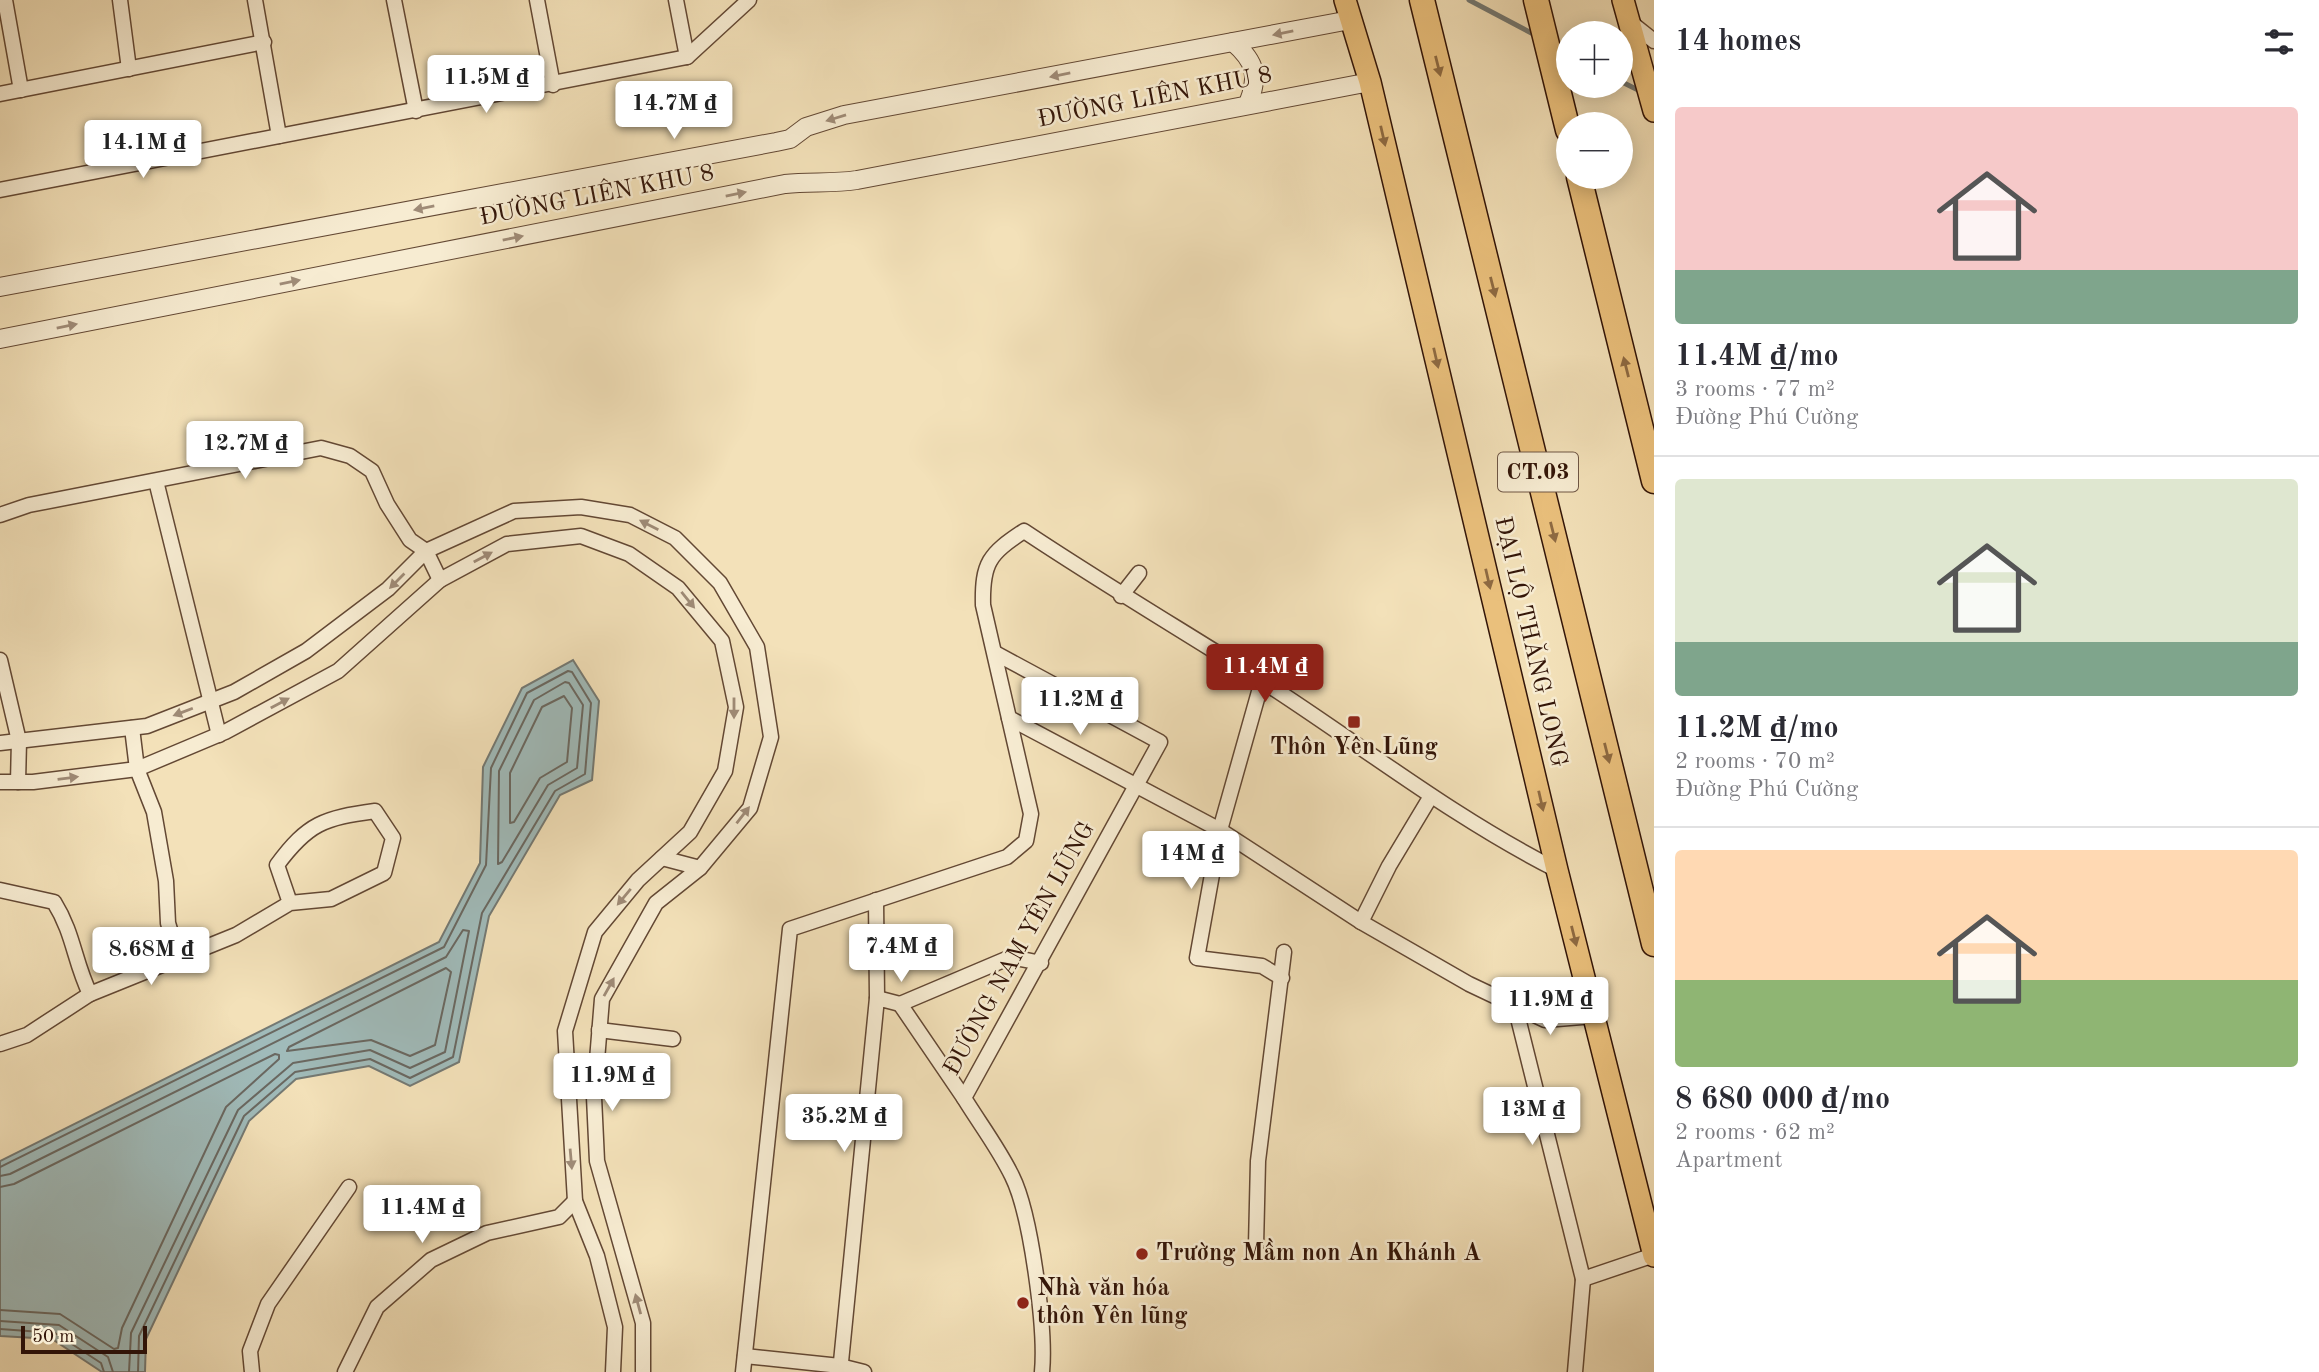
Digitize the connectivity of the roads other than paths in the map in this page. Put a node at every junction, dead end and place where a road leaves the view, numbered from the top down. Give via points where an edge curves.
1 (5, 0) edge
2 (120, 0) edge
3 (255, 0) edge
4 (394, 0) edge
5 (537, 0) edge
6 (676, 0) edge
7 (749, 0) edge
8 (1422, 0) edge
9 (1536, 0) edge
10 (1624, 9) edge
11 (1348, 10) edge
12 (1654, 41) edge
13 (264, 42) junction
14 (1233, 42) junction
15 (687, 57) junction
16 (129, 69) junction
17 (1370, 82) junction
18 (553, 85) junction
19 (21, 90) junction
20 (0, 94) edge
21 (1248, 104) junction
22 (416, 111) junction
23 (1654, 111) edge
24 (1563, 112) edge
25 (279, 136) junction
26 (1582, 189) edge
27 (0, 190) edge
28 (0, 287) edge
29 (0, 339) edge
30 (156, 481) junction
31 (1654, 481) edge
32 (0, 514) edge
33 (426, 551) junction
34 (1139, 573) dead end
35 (440, 580) junction
36 (1121, 596) junction
37 (995, 653) junction
38 (0, 660) edge
39 (1262, 681) junction
40 (210, 701) junction
41 (1009, 718) junction
42 (132, 728) junction
43 (219, 735) junction
44 (19, 741) junction
45 (0, 743) edge
46 (137, 769) junction
47 (0, 782) edge
48 (18, 782) junction
49 (1134, 787) junction
50 (1431, 796) junction
51 (1220, 830) junction
52 (662, 858) junction
53 (700, 868) junction
54 (1557, 870) junction
55 (0, 890) edge
56 (876, 900) junction
57 (290, 903) junction
58 (1362, 922) junction
59 (1654, 944) edge
60 (1284, 952) dead end
61 (178, 956) junction
62 (1041, 963) junction
63 (1282, 978) junction
64 (90, 994) junction
65 (877, 998) junction
66 (900, 1003) junction
67 (1515, 1006) junction
68 (1594, 1016) junction
69 (599, 1030) junction
70 (673, 1039) dead end
71 (0, 1044) edge
72 (964, 1098) junction
73 (349, 1187) dead end
74 (575, 1201) junction
75 (1256, 1246) dead end
76 (1653, 1250) edge
77 (1583, 1279) junction
78 (745, 1356) junction
79 (840, 1369) edge
80 (251, 1372) edge
81 (345, 1372) edge
82 (613, 1372) edge
83 (643, 1372) edge
84 (743, 1372) edge
85 (864, 1372) edge
86 (1042, 1372) edge
87 (1575, 1372) edge

1 - 19 street
2 - 16 street
3 - 13 street
4 - 22 street
5 - 18 street
6 - 15 street
7 - 15 street
8 -> 59 highway, CT.03
9 - 24 highway
10 - 12 street
10 - 23 main road
11 -> 14 street, ĐƯỜNG LIÊN KHU 8
11 - 17 main road, ĐẠI LỘ THĂNG LONG
13 - 16 street
13 - 25 street
14 - 21 street via 1250,57 1256,85
14 -> 28 street, ĐƯỜNG LIÊN KHU 8 via 844,115 776,142
15 - 18 street
16 - 19 street
17 - 21 street, ĐƯỜNG LIÊN KHU 8
17 -> 54 main road, ĐẠI LỘ THĂNG LONG
18 - 22 street
19 - 20 street
29 -> 21 street, ĐƯỜNG LIÊN KHU 8 via 785,184 857,180
22 - 25 street
25 - 27 street
31 -> 26 highway
30 - 32 street
30 - 33 street via 321,448 350,456 372,471 410,540
30 - 40 street
33 - 35 street
33 -> 40 street via 388,589 306,650
53 -> 33 street via 750,808 771,737 757,647 720,583 675,538 631,516 581,507 514,510
34 - 36 street
43 -> 35 street via 338,671
35 -> 52 street via 508,544 581,536 629,554 678,588 722,641 736,707 724,771 690,832
36 - 37 street via 1024,531 996,549 982,573 983,606
36 - 39 street
37 - 41 street
37 - 49 street, ĐƯỜNG NAM YÊN LŨNG via 1160,741
38 - 44 street
39 - 50 street
39 - 51 street
40 -> 42 street
40 - 43 street
41 - 49 street
41 - 56 street via 1031,814 1026,841 1007,857
42 - 44 street
42 - 46 street
43 - 46 street
44 - 45 street
44 - 48 street
48 -> 46 street
46 - 61 street via 154,812 168,923
47 - 48 street
49 - 51 street
49 - 62 street, ĐƯỜNG NAM YÊN LŨNG
50 - 54 street
50 - 58 street
51 - 58 street
51 - 63 street via 1197,958 1262,967
52 - 53 street
52 -> 74 street via 595,932 565,1031
69 -> 53 street via 602,999 656,903
54 -> 68 main road, ĐẠI LỘ THĂNG LONG
55 - 64 street via 54,902 69,926 79,972
56 - 65 street
56 - 78 street via 790,929
57 - 57 street via 331,899 384,873 393,838 375,811 335,817 299,835 277,865
57 - 61 street via 236,935
58 - 67 street via 1469,985
60 - 63 street
61 - 64 street
62 - 66 street via 1011,957
62 - 72 street, ĐƯỜNG NAM YÊN LŨNG
63 - 75 street via 1258,1161
64 - 71 street via 27,1035
65 - 66 street
65 - 79 street
66 - 72 street
67 - 68 street via 1545,1020
67 - 77 street
68 - 76 main road, ĐẠI LỘ THĂNG LONG
69 - 70 street
83 -> 69 street via 643,1323 597,1161 594,1097
72 - 86 street, ĐƯỜNG NAM YÊN LŨNG via 1013,1177 1039,1299
73 - 80 street via 268,1304 250,1351
74 - 81 street via 559,1217 487,1233 431,1260 377,1307
74 - 82 street via 597,1256 615,1327
76 - 77 street
77 - 87 street
78 - 79 street
78 - 84 street
79 - 85 street

